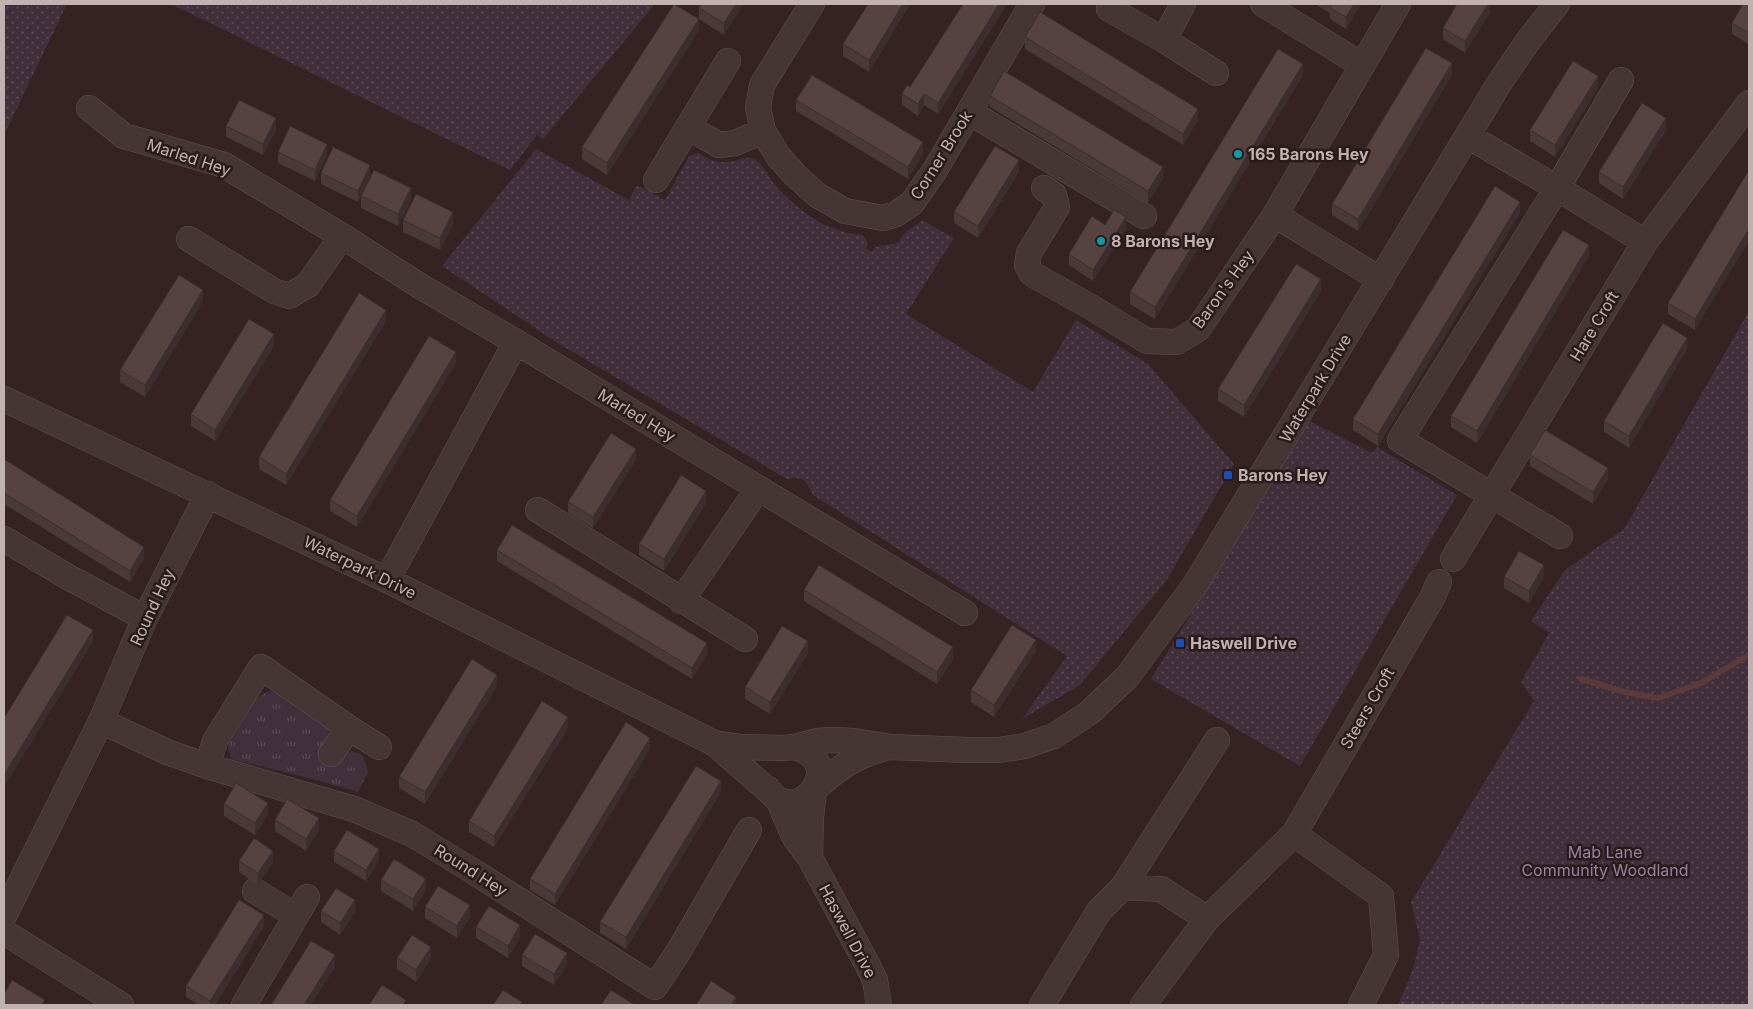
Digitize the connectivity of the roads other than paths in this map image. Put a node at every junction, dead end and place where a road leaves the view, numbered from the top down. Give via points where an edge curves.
1 (812, 4) edge
2 (1032, 4) edge
3 (1182, 4) edge
4 (1263, 4) edge
5 (1398, 4) edge
6 (1557, 4) edge
7 (1109, 9) dead end
8 (1164, 40) junction
9 (728, 61) dead end
10 (1362, 65) junction
11 (1216, 73) dead end
12 (1620, 80) dead end
13 (1749, 103) edge
14 (89, 108) dead end
15 (969, 112) junction
16 (688, 127) junction
17 (763, 131) junction
18 (1468, 136) junction
19 (1068, 171) junction
20 (656, 180) dead end
21 (1558, 188) junction
22 (1275, 215) junction
23 (1144, 216) dead end
24 (342, 236) junction
25 (189, 239) dead end
26 (1645, 242) junction
27 (1381, 280) junction
28 (516, 342) junction
29 (4, 399) edge
30 (758, 489) junction
31 (208, 494) junction
32 (1491, 496) junction
33 (538, 510) dead end
34 (1560, 536) dead end
35 (4, 539) edge
36 (1453, 559) dead end
37 (387, 580) junction
38 (1439, 582) dead end
39 (681, 601) junction
40 (965, 614) dead end
41 (145, 618) junction
42 (745, 639) dead end
43 (101, 721) junction
44 (350, 728) junction
45 (1217, 740) dead end
46 (714, 743) junction
47 (890, 746) junction
48 (379, 747) dead end
49 (789, 748) junction
50 (331, 754) dead end
51 (207, 766) junction
52 (815, 788) junction
53 (774, 796) junction
54 (749, 830) dead end
55 (1294, 834) junction
56 (810, 858) junction
57 (1122, 887) junction
58 (255, 891) dead end
59 (4, 916) edge
60 (1208, 920) junction
61 (4, 932) edge
62 (121, 1005) edge
63 (244, 1005) edge
64 (879, 1005) edge
65 (1042, 1005) edge
66 (1143, 1005) edge
67 (1362, 1005) edge

1 - 17 street, Corner Brook via 762,85 758,108
2 - 15 street, Corner Brook
3 - 8 street
4 - 10 street
5 - 10 street, Baron's Hey
6 - 18 street, Waterpark Drive via 1505,74
7 - 8 street
8 - 11 street
9 - 16 street
10 - 22 street, Baron's Hey
12 - 21 street
13 - 26 street, Hare Croft
14 - 24 street, Marled Hey via 124,136 224,165
15 - 17 street, Corner Brook via 912,203 883,218 845,211 817,195 794,175
15 - 19 street
16 - 17 street via 719,145 735,143
16 - 20 street
18 - 21 street
18 - 27 street, Waterpark Drive
19 - 22 street, Baron's Hey via 1049,192 1057,207 1029,253 1027,265 1032,274 1147,341 1178,342 1198,329
19 - 23 street
21 - 26 street
21 - 32 street via 1400,440
22 - 27 street
24 - 25 street via 308,285 289,296 274,291
24 - 28 street, Marled Hey
26 - 32 street, Hare Croft
27 - 47 street, Waterpark Drive via 1195,585 1127,677 1073,725 1025,746 998,750
28 - 30 street, Marled Hey
28 - 37 street
29 - 31 street, Waterpark Drive
30 - 39 street
30 - 40 street, Marled Hey
31 - 37 street, Waterpark Drive
31 - 41 street, Round Hey
32 - 34 street
32 - 36 street, Hare Croft
33 - 39 street
35 - 41 street
37 - 46 street, Waterpark Drive
38 - 55 street, Steers Croft
39 - 42 street
41 - 43 street, Round Hey
43 - 51 street, Round Hey via 166,752
43 - 59 street, Round Hey
44 - 48 street
44 - 50 street
44 - 51 street via 262,667 215,741
45 - 57 street
46 - 49 street, Waterpark Drive
46 - 53 street, Waterpark Drive
47 - 49 street, Waterpark Drive via 831,740
47 - 52 street, Waterpark Drive via 848,761
49 - 52 street via 810,754 816,761 819,778
49 - 53 street via 775,752 765,768 766,786
51 - 54 street, Round Hey via 354,808 412,834 655,987
52 - 53 street, Waterpark Drive via 802,800 786,802
52 - 56 street
53 - 56 street, Haswell Drive via 794,836
55 - 60 street, Steers Croft
55 - 67 street via 1381,896 1386,955
56 - 64 street, Haswell Drive via 868,964 875,980
57 - 60 street via 1161,889
57 - 65 street via 1099,911
58 - 63 street via 301,906
60 - 66 street, Steers Croft
61 - 62 street

